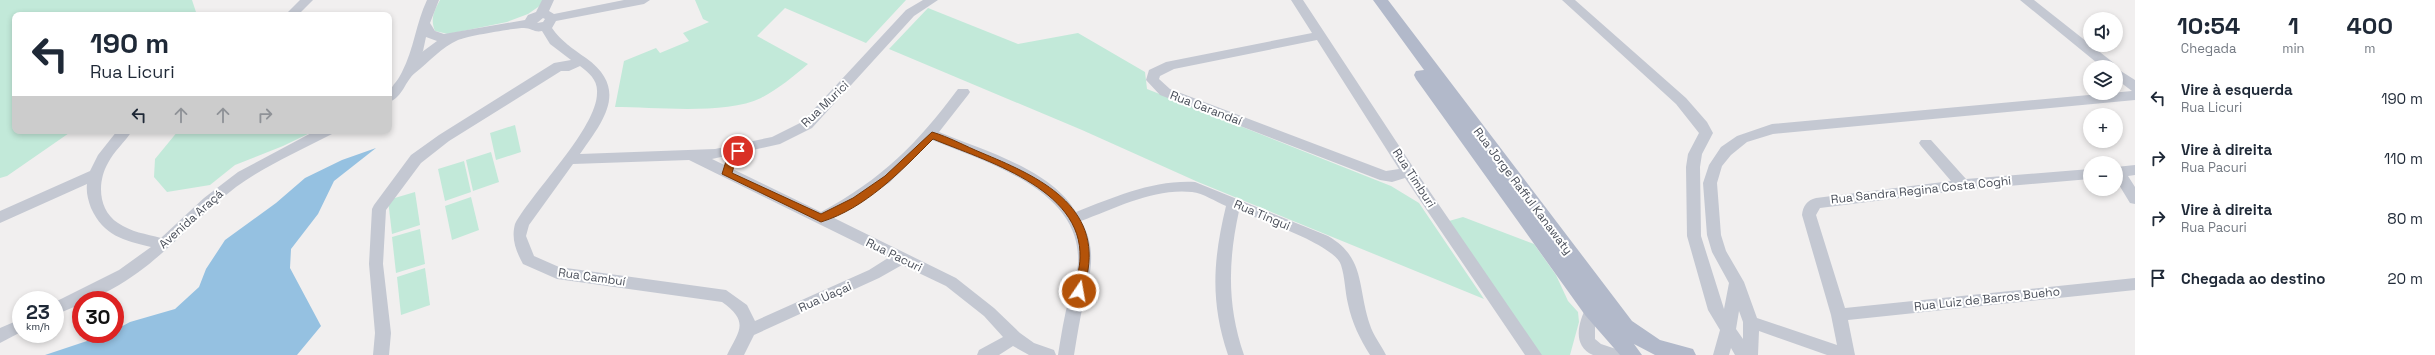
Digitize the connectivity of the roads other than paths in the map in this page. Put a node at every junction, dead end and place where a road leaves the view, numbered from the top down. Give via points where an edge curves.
1 (307, 0) edge
2 (433, 0) edge
3 (548, 0) edge
4 (644, 0) edge
5 (932, 0) edge
6 (1297, 0) edge
7 (1368, 0) edge
8 (1380, 0) edge
9 (1568, 0) edge
10 (2026, 0) edge
11 (294, 12) edge
12 (546, 19) junction
13 (423, 21) junction
14 (1320, 35) junction
15 (433, 43) junction
16 (417, 46) junction
17 (575, 57) junction
18 (2101, 60) edge
19 (410, 72) junction
20 (2123, 78) edge
21 (2135, 87) edge
22 (963, 92) dead end
23 (392, 94) edge
24 (2135, 95) edge
25 (122, 134) edge
26 (322, 134) edge
27 (932, 135) junction
28 (1926, 143) dead end
29 (738, 151) junction
30 (691, 156) junction
31 (101, 158) junction
32 (570, 159) junction
33 (2135, 170) edge
34 (1408, 171) junction
35 (2123, 171) edge
36 (727, 174) junction
37 (2083, 175) edge
38 (94, 176) junction
39 (2123, 181) edge
40 (1963, 185) junction
41 (48, 194) junction
42 (2135, 199) edge
43 (1234, 204) junction
44 (0, 217) edge
45 (821, 218) junction
46 (1074, 218) junction
47 (163, 244) junction
48 (899, 259) junction
49 (1571, 269) junction
50 (1736, 282) junction
51 (2135, 284) edge
52 (64, 304) edge
53 (1592, 310) junction
54 (1840, 315) junction
55 (1751, 322) junction
56 (12, 330) edge
57 (748, 331) junction
58 (1728, 331) junction
59 (0, 336) edge
60 (1014, 338) junction
61 (1596, 352) edge
62 (381, 355) edge
63 (736, 355) edge
64 (985, 355) edge
65 (1048, 355) edge
66 (1066, 355) edge
67 (1236, 355) edge
68 (1378, 355) edge
69 (1534, 355) edge
70 (1632, 355) edge
71 (1686, 355) edge
72 (1721, 355) edge
73 (1744, 355) edge
74 (1750, 355) edge
75 (1847, 355) edge

1 - 11 street
2 - 13 street
3 - 12 street
4 - 12 street
5 - 29 street, Rua Murici via 910,13 807,125 775,141
6 - 14 street, Rua Timburi
7 - 49 main road, Rua Jorge Rafful Kanawaty
8 - 49 main road, Rua Jorge Rafful Kanawaty
9 - 58 street via 1681,101 1706,133 1695,154 1693,167 1694,236 1716,310
10 - 18 street
12 - 15 street via 532,18 529,23
12 - 17 street, Rua Cambuí via 554,41
13 - 15 street
13 - 16 street
14 - 34 street, Rua Timburi
14 - 34 street, Rua Carandaí via 1171,65 1154,73 1152,80 1165,92 1385,176 1392,177
15 - 16 street via 420,50
15 - 19 street
16 - 19 street
17 - 32 street, Rua Cambuí via 595,71 602,82 604,93 601,109 590,131
17 - 62 street via 569,67 559,66 444,138 416,159 379,209 376,264 383,333
19 - 23 street via 404,83
20 - 21 street
22 - 27 street
24 - 50 street via 1772,129 1742,139 1726,151 1716,165 1710,183 1714,235 1719,252
25 - 31 street
26 - 47 street, Avenida Araçá via 233,182 198,210
27 - 45 street via 888,178 856,201
27 - 46 street via 1045,187 1061,201
28 - 40 street
29 - 30 street, Rua Murici
29 - 36 street via 732,158
30 - 32 street, Rua Murici
30 - 36 street, Rua Pacuri
31 - 38 street
31 - 41 street
32 - 57 street, Rua Cambuí via 522,224 520,236 528,260 557,273 726,296 738,304 747,317
33 - 35 street
34 - 69 street, Rua Timburi
36 - 45 street, Rua Pacuri
37 - 40 street, Rua Sandra Regina Costa Coghi
38 - 41 street
38 - 47 street via 95,202 108,224 131,236
39 - 42 street
40 - 54 street, Rua Sandra Regina Costa Coghi via 1827,200 1816,203 1810,209 1809,216
41 - 44 street
43 - 46 street, Rua Tingui via 1195,187 1180,185 1164,187
43 - 67 street via 1223,245 1221,287 1226,331
43 - 68 street, Rua Tingui via 1323,240 1338,250 1348,262 1363,329
45 - 48 street, Rua Pacuri
46 - 66 street via 1082,238 1085,257
47 - 52 street, Avenida Araçá via 127,273
48 - 57 street, Rua Uaçai via 874,274
48 - 60 street, Rua Pacuri via 951,282 972,297
49 - 53 main road, Rua Jorge Rafful Kanawaty
49 - 71 main road, Rua Jorge Rafful Kanawaty via 1625,327 1641,340 1658,349
50 - 55 street
50 - 58 street
51 - 54 street, Rua Luiz de Barros Bueho
53 - 61 street via 1584,332
53 - 70 main road, Rua Jorge Rafful Kanawaty
54 - 75 street, Rua Sandra Regina Costa Coghi
55 - 74 street
55 - 75 street
56 - 59 street
57 - 63 street via 745,343
58 - 72 street
58 - 73 street
60 - 64 street
60 - 65 street, Rua Pacuri via 1028,348

